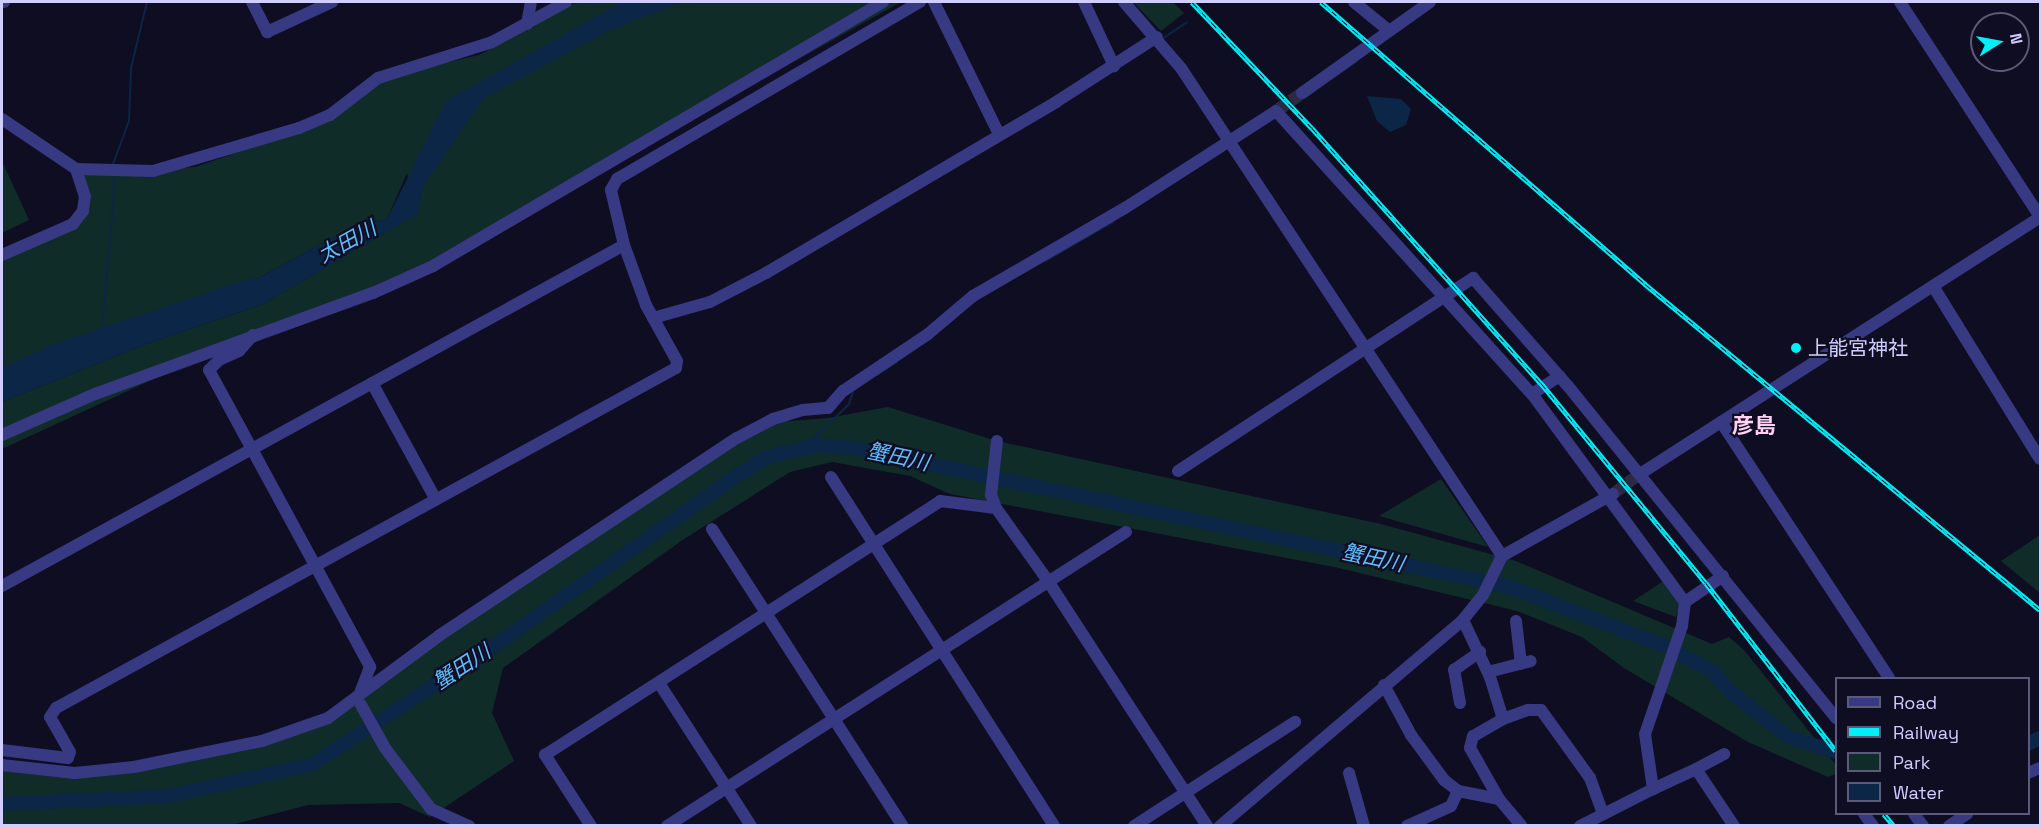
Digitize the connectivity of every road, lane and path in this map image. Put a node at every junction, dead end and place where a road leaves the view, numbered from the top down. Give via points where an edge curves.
1 (252, 2) edge
2 (332, 2) edge
3 (531, 2) edge
4 (566, 2) edge
5 (883, 2) edge
6 (920, 2) edge
7 (934, 2) edge
8 (1084, 2) edge
9 (1125, 2) edge
10 (1135, 2) edge
11 (1354, 2) edge
12 (1430, 2) edge
13 (1900, 2) edge
14 (1143, 22) junction
15 (527, 24) junction
16 (1387, 29) junction
17 (1157, 37) junction
18 (1114, 66) junction
19 (1302, 93) tunnel mouth
20 (2, 119) edge
21 (999, 134) junction
22 (1229, 140) junction
23 (76, 170) junction
24 (2040, 217) edge
25 (624, 245) junction
26 (2, 255) edge
27 (1933, 286) junction
28 (1447, 297) junction
29 (653, 318) junction
30 (253, 334) junction
31 (1364, 349) junction
32 (1560, 376) junction
33 (372, 383) junction
34 (1532, 394) junction
35 (1721, 422) junction
36 (2, 435) edge
37 (997, 441) dead end
38 (252, 448) junction
39 (2040, 459) edge
40 (1178, 471) dead end
41 (1640, 474) junction
42 (831, 477) dead end
43 (1611, 495) junction
44 (436, 500) junction
45 (996, 508) junction
46 (712, 529) dead end
47 (1126, 532) dead end
48 (872, 543) junction
49 (1502, 560) junction
50 (315, 566) junction
51 (1723, 576) junction
52 (1048, 581) junction
53 (2, 586) edge
54 (1685, 602) junction
55 (766, 613) junction
56 (1463, 620) junction
57 (1516, 621) dead end
58 (939, 651) junction
59 (1480, 652) junction
60 (1488, 672) junction
61 (1888, 677) edge
62 (660, 683) junction
63 (1384, 685) junction
64 (1460, 703) dead end
65 (360, 705) junction
66 (1835, 717) edge
67 (833, 719) junction
68 (1503, 719) junction
69 (1295, 722) dead end
70 (2, 750) edge
71 (1724, 754) dead end
72 (2, 765) edge
73 (1696, 769) junction
74 (1349, 773) dead end
75 (727, 787) junction
76 (1653, 789) junction
77 (1458, 791) junction
78 (1185, 792) junction
79 (1499, 799) junction
80 (1603, 814) junction
81 (1964, 815) edge
82 (469, 825) edge
83 (591, 825) edge
84 (667, 825) edge
85 (751, 825) edge
86 (903, 825) edge
87 (1054, 825) edge
88 (1134, 825) edge
89 (1207, 825) edge
90 (1220, 825) edge
91 (1364, 825) edge
92 (1407, 825) edge
93 (1522, 825) edge
94 (1580, 825) edge
95 (1734, 825) edge
96 (1949, 825) edge

1 - 2 street via 267,32
3 - 15 street
4 - 15 street
5 - 30 street via 433,266 373,292
6 - 25 street via 617,179 611,190
7 - 21 street
8 - 18 street
9 - 14 street
10 - 14 street
11 - 16 street
12 - 16 street
13 - 24 street
14 - 17 street
15 - 23 street via 466,51 378,78 330,115 299,128 153,171
16 - 19 street
17 - 18 street
17 - 22 street
18 - 21 street
20 - 23 street
21 - 29 street via 738,289 698,307
22 - 28 street via 1280,115
22 - 31 street
22 - 65 street via 1125,208 973,296 928,334 843,391 828,408 773,419 731,442 440,635
23 - 26 street via 85,196 79,220
24 - 27 street
25 - 29 street
25 - 33 street
27 - 35 street
27 - 39 street
28 - 31 street
28 - 32 street via 1473,278
28 - 34 street
29 - 44 street via 677,361 676,369
30 - 36 street via 94,394
30 - 38 street via 239,351 219,360 209,370
31 - 40 street
31 - 49 street
32 - 34 street
32 - 41 street
33 - 38 street
33 - 44 street
34 - 43 street
35 - 41 street
35 - 61 street
37 - 45 street via 991,495
38 - 50 street
38 - 53 street
41 - 51 street
42 - 48 street
43 - 49 street
43 - 54 street
44 - 50 street
45 - 48 street via 940,501
45 - 52 street
46 - 55 street
47 - 52 street
48 - 55 street
48 - 58 street
49 - 56 street via 1483,595
50 - 65 street via 370,667
50 - 70 street via 51,711 68,758
51 - 54 street
51 - 66 street
52 - 58 street
52 - 78 street
54 - 76 street via 1682,626 1645,734
55 - 62 street
55 - 67 street
56 - 59 street
56 - 63 street
57 - 60 street via 1526,663
58 - 67 street
58 - 87 street
59 - 60 street
59 - 64 street via 1454,670
60 - 68 street
62 - 75 street
62 - 83 street via 545,756
63 - 77 street via 1411,735 1444,780
63 - 90 street
65 - 72 street via 309,727 183,758 75,773
65 - 82 street via 385,748 430,809
67 - 75 street
67 - 86 street
68 - 79 street via 1473,736 1470,748
68 - 80 street via 1541,710 1590,778
69 - 78 street
71 - 73 street
73 - 76 street
73 - 95 street
74 - 91 street
75 - 84 street
75 - 85 street
76 - 80 street
77 - 79 street
77 - 92 street via 1451,806
78 - 88 street
78 - 89 street
79 - 93 street
80 - 94 street
81 - 96 street

